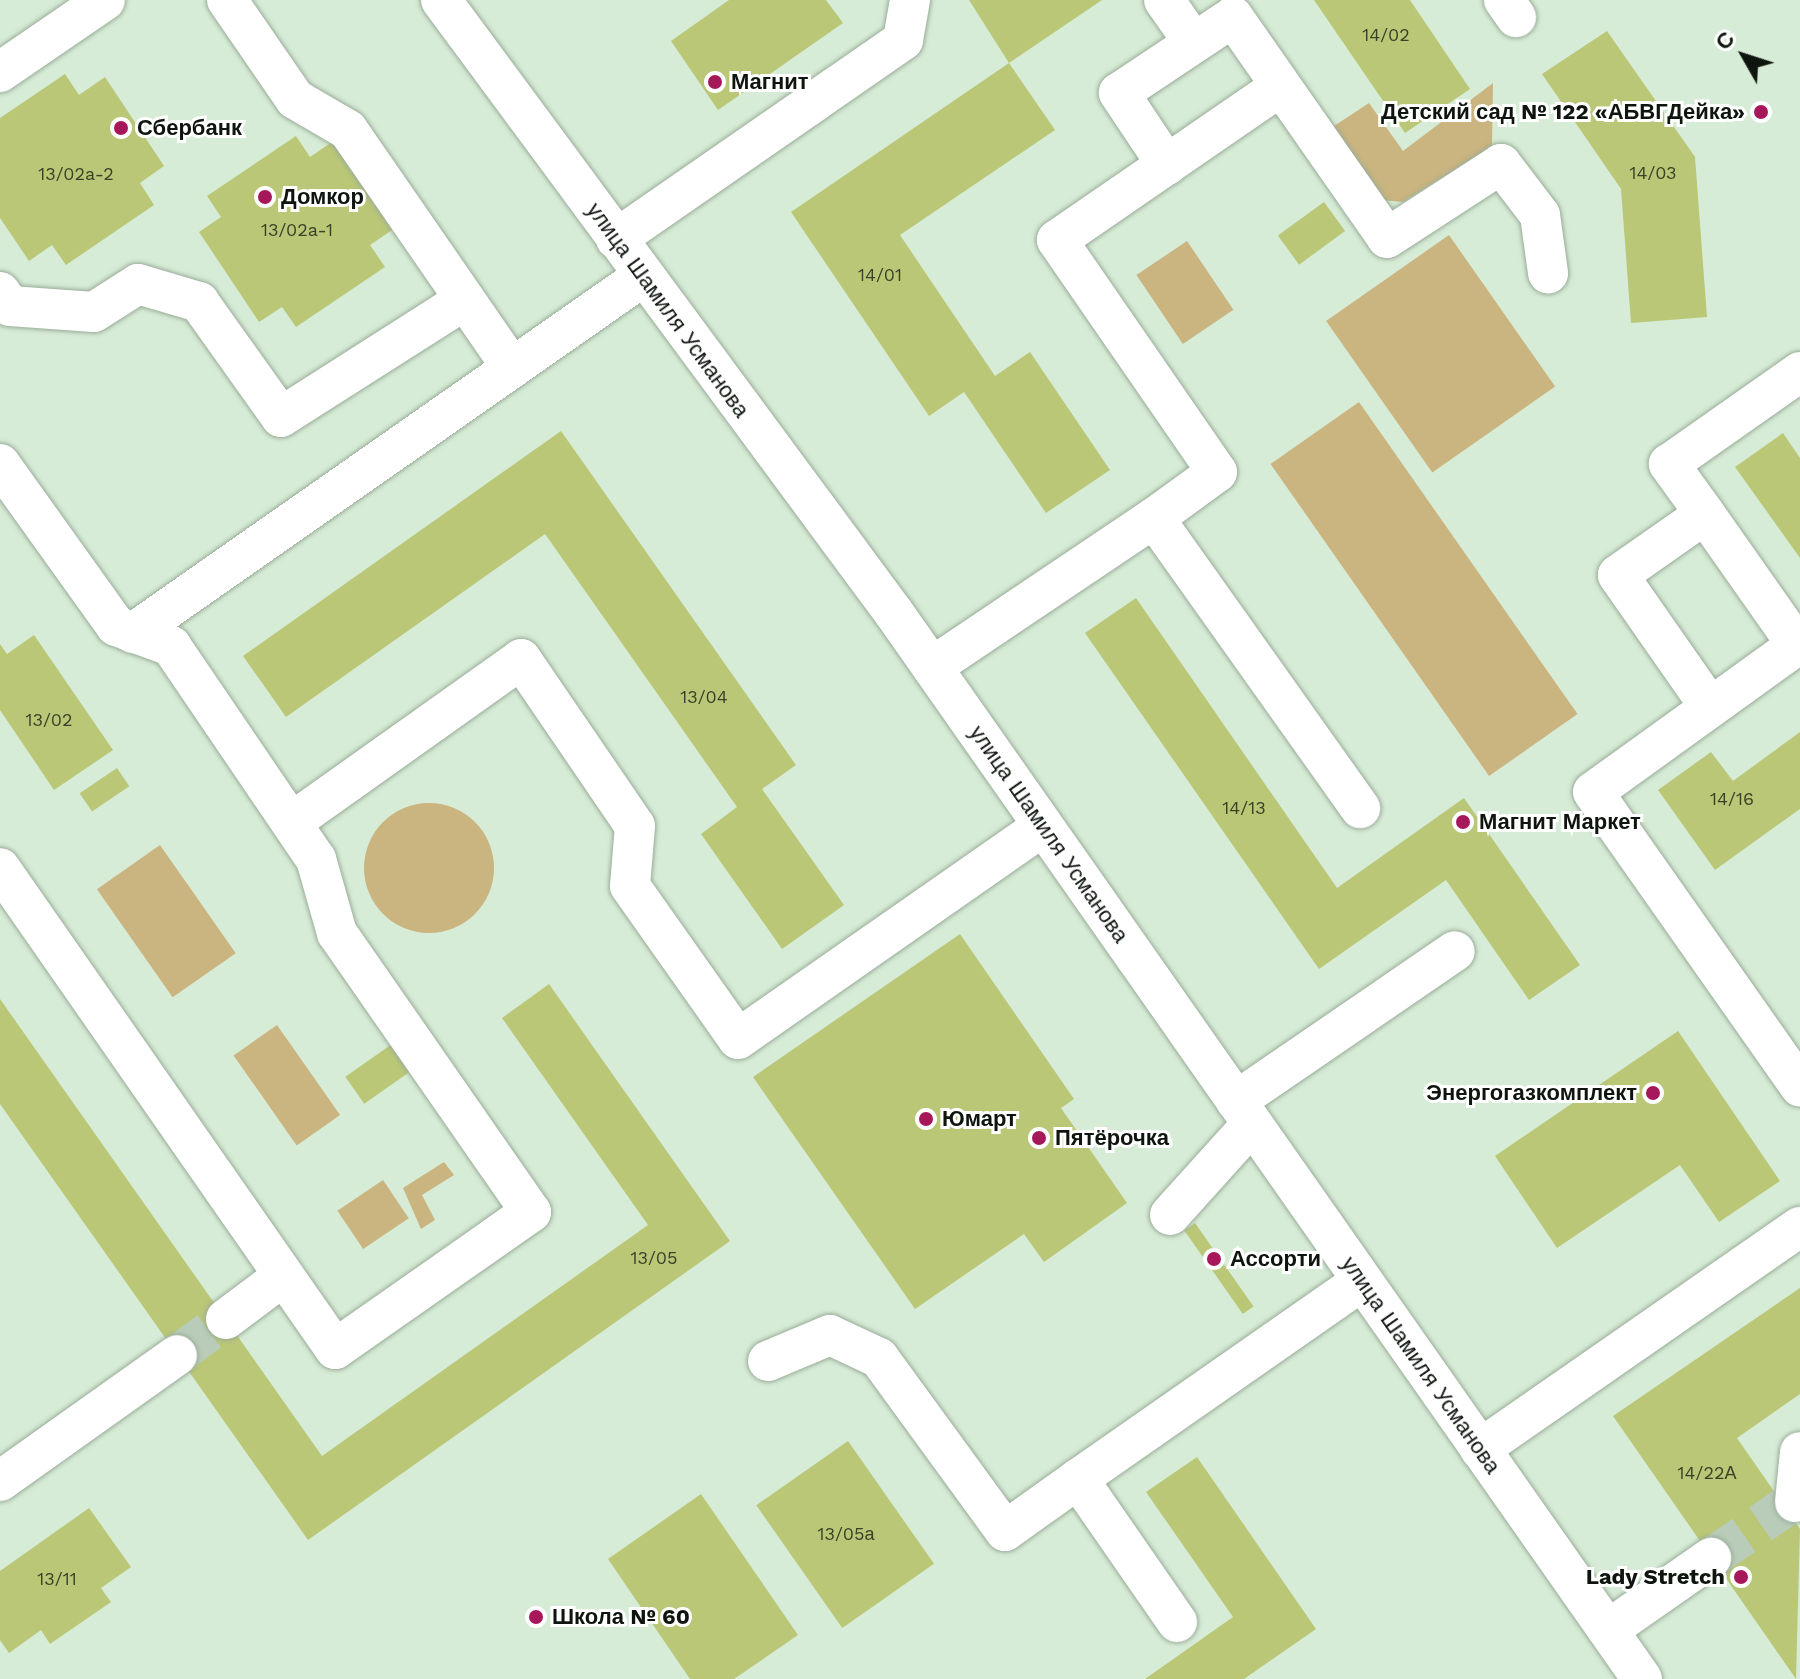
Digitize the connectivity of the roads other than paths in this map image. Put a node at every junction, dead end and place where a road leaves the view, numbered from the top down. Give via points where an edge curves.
1 (105, 0) edge
2 (227, 0) edge
3 (441, 0) edge
4 (910, 0) edge
5 (1164, 0) edge
6 (1194, 43) junction
7 (0, 72) edge
8 (1280, 87) junction
9 (1167, 165) junction
10 (616, 239) junction
11 (1548, 273) dead end
12 (642, 277) junction
13 (0, 292) edge
14 (465, 300) junction
15 (512, 368) junction
16 (1800, 372) edge
17 (0, 464) edge
18 (1705, 514) junction
19 (1154, 518) junction
20 (133, 633) junction
21 (932, 667) junction
22 (1710, 707) junction
23 (1360, 808) dead end
24 (292, 822) junction
25 (1043, 826) junction
26 (0, 868) edge
27 (1455, 951) dead end
28 (1800, 1086) edge
29 (1244, 1112) junction
30 (1170, 1215) dead end
31 (1800, 1227) edge
32 (282, 1277) junction
33 (1362, 1281) junction
34 (226, 1319) tunnel mouth
35 (177, 1355) tunnel mouth
36 (768, 1361) dead end
37 (1480, 1449) junction
38 (1800, 1452) edge
39 (1078, 1479) junction
40 (0, 1481) edge
41 (1793, 1504) edge
42 (1711, 1558) tunnel mouth
43 (1177, 1622) dead end
44 (1608, 1630) junction
45 (1642, 1679) edge

1 - 7 street
2 - 14 street via 295,99 348,130
3 - 10 street, улица Шамиля Усманова
4 - 10 street via 903,40
5 - 6 street
6 - 8 street via 1233,17
6 - 9 street via 1119,93
8 - 9 street
8 - 11 street via 1387,238 1501,164 1540,215
9 - 19 street via 1057,240 1217,472
10 - 12 street, улица Шамиля Усманова
12 - 15 street
12 - 21 street, улица Шамиля Усманова
13 - 14 street via 10,306 94,312 138,284 199,302 281,417
14 - 15 street
15 - 20 street
16 - 18 street via 1669,464
17 - 20 street via 116,626
18 - 22 street via 1797,645
18 - 22 street via 1618,575
19 - 21 street
19 - 23 street
20 - 24 street via 171,646
21 - 25 street, улица Шамиля Усманова
22 - 28 street via 1593,792
24 - 25 street via 521,659 635,826 630,886 738,1039
24 - 32 street via 316,859 337,933 531,1212 335,1349
25 - 29 street, улица Шамиля Усманова
26 - 32 street
27 - 29 street
29 - 30 street
29 - 33 street, улица Шамиля Усманова
31 - 37 street
32 - 34 street
33 - 37 street, улица Шамиля Усманова
33 - 39 street
35 - 40 street
36 - 39 street via 830,1335 879,1358 1005,1531
37 - 44 street, улица Шамиля Усманова
38 - 41 street
39 - 43 street
42 - 44 street
44 - 45 street, улица Шамиля Усманова

